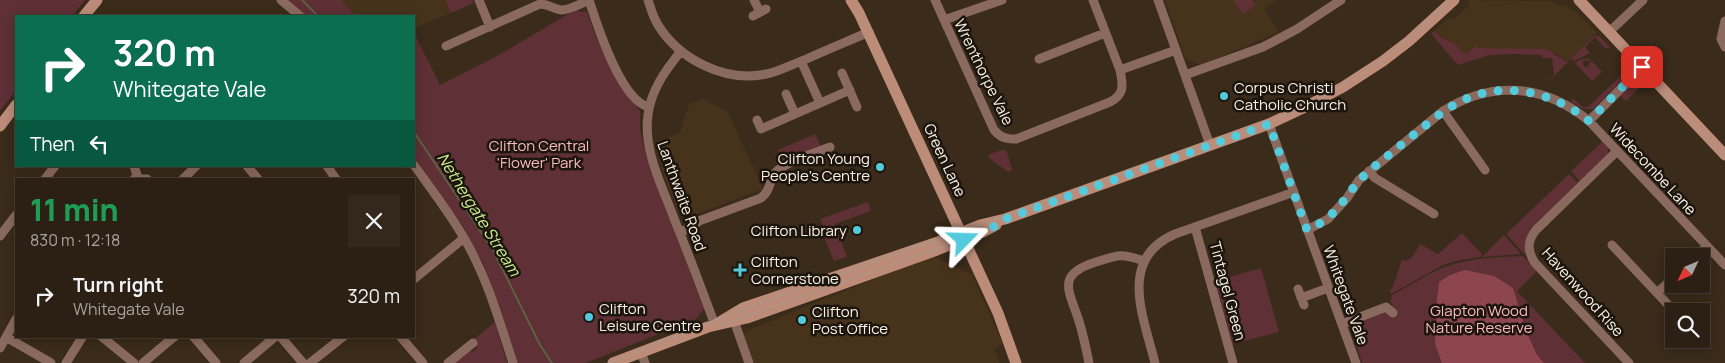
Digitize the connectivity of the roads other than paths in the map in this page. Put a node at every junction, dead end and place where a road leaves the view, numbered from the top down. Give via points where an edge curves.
1 (97, 0) edge
2 (280, 0) edge
3 (479, 0) edge
4 (589, 0) edge
5 (648, 0) edge
6 (754, 0) edge
7 (852, 0) edge
8 (935, 0) edge
9 (1002, 0) edge
10 (1093, 0) edge
11 (1158, 0) edge
12 (1342, 0) edge
13 (1454, 0) edge
14 (1578, 0) edge
15 (1643, 0) edge
16 (760, 12) dead end
17 (85, 15) edge
18 (299, 15) edge
19 (944, 20) junction
20 (1725, 21) edge
21 (490, 27) junction
22 (869, 32) junction
23 (1609, 32) junction
24 (1105, 33) junction
25 (449, 47) dead end
26 (1725, 47) edge
27 (1176, 50) junction
28 (681, 52) junction
29 (1039, 59) dead end
30 (801, 61) junction
31 (1642, 67) junction
32 (1120, 70) junction
33 (842, 73) dead end
34 (1185, 75) junction
35 (850, 90) junction
36 (786, 94) dead end
37 (820, 103) junction
38 (15, 106) edge
39 (649, 106) junction
40 (857, 107) dead end
41 (1443, 112) junction
42 (795, 114) junction
43 (757, 120) dead end
44 (1589, 121) junction
45 (1269, 124) junction
46 (0, 126) edge
47 (1210, 145) junction
48 (830, 147) dead end
49 (820, 151) junction
50 (1617, 151) junction
51 (1725, 155) edge
52 (824, 160) dead end
53 (415, 166) edge
54 (55, 167) edge
55 (195, 167) edge
56 (248, 167) edge
57 (328, 167) edge
58 (1485, 170) dead end
59 (1369, 171) junction
60 (46, 178) edge
61 (183, 178) edge
62 (257, 178) edge
63 (335, 178) edge
64 (1294, 192) junction
65 (1433, 215) dead end
66 (15, 216) edge
67 (1195, 227) junction
68 (1307, 230) junction
69 (680, 232) junction
70 (0, 236) edge
71 (963, 236) junction
72 (464, 238) junction
73 (1612, 244) dead end
74 (1707, 246) joint
75 (1144, 261) junction
76 (1725, 265) edge
77 (415, 279) edge
78 (1665, 285) edge
79 (1328, 288) junction
80 (1657, 293) junction
81 (1301, 297) dead end
82 (1666, 303) edge
83 (1393, 313) dead end
84 (733, 318) junction
85 (15, 321) edge
86 (715, 324) junction
87 (1342, 324) junction
88 (6, 337) junction
89 (82, 338) edge
90 (103, 338) edge
91 (173, 338) edge
92 (195, 338) edge
93 (274, 338) edge
94 (282, 338) edge
95 (341, 338) edge
96 (402, 338) edge
97 (473, 346) dead end
98 (0, 348) edge
99 (641, 352) junction
100 (51, 363) edge
101 (66, 363) edge
102 (134, 363) edge
103 (143, 363) edge
104 (216, 363) edge
105 (244, 363) edge
106 (303, 363) edge
107 (310, 363) edge
108 (423, 363) edge
109 (448, 363) edge
110 (513, 363) edge
111 (613, 363) edge
112 (645, 363) edge
113 (749, 363) edge
114 (1016, 363) edge
115 (1089, 363) edge
116 (1156, 363) edge
117 (1233, 363) edge
118 (1356, 363) edge
119 (1629, 363) edge

1 - 17 street
2 - 18 street
3 - 21 street
4 - 21 street via 563,10 540,4
4 - 39 street via 614,66 636,99
5 - 28 street via 658,26
6 - 16 street
7 - 22 street, Green Lane
8 - 19 street, Wrenthorpe Vale
9 - 19 street
10 - 24 street, Wrenthorpe Vale
11 - 27 street
12 - 34 street via 1263,47
13 - 45 street via 1409,41 1371,69 1321,99
14 - 23 street
15 - 23 street
19 - 32 street, Wrenthorpe Vale via 994,130 1004,138 1016,139 1115,99 1123,87
20 - 26 street via 1721,39
21 - 25 street
22 - 30 street
22 - 71 street, Green Lane
23 - 31 street
24 - 29 street
24 - 32 street, Wrenthorpe Vale
27 - 32 street
27 - 34 street
28 - 30 street via 705,66 739,75 765,75
28 - 39 street, Lanthwaite Road via 662,76
30 - 37 street
31 - 44 street
31 - 51 street
33 - 35 street
34 - 47 street
35 - 37 street
35 - 40 street
36 - 42 street
37 - 42 street
38 - 46 street
39 - 69 street, Lanthwaite Road via 648,148
41 - 44 street, Widecombe Lane via 1476,95 1496,90 1519,91 1551,98
41 - 58 street
41 - 59 street, Widecombe Lane
42 - 43 street via 761,128
44 - 50 street, Widecombe Lane
45 - 47 street
45 - 64 street, Whitegate Vale
47 - 71 street via 1005,219 990,229
48 - 49 street
49 - 52 street
49 - 69 street via 780,168 761,198 699,221
50 - 74 street, Widecombe Lane
50 - 119 street, Havenwood Rise via 1536,230 1529,246 1535,262
53 - 72 street
54 - 60 street
55 - 61 street
56 - 62 street
57 - 63 street
59 - 65 street
59 - 68 street, Widecombe Lane via 1336,212
64 - 67 street
64 - 68 street, Whitegate Vale
66 - 70 street
67 - 75 street via 1164,239
67 - 117 street, Tintagel Green
68 - 79 street, Whitegate Vale
69 - 86 street, Lanthwaite Road
71 - 84 street
71 - 114 street, Green Lane
72 - 77 street
72 - 110 street via 492,296
73 - 80 street
74 - 76 street, Widecombe Lane
75 - 115 street via 1118,255 1072,274 1068,293
75 - 116 street via 1139,275 1139,295
78 - 80 street
79 - 81 street
79 - 87 street, Whitegate Vale
80 - 82 street
83 - 87 street via 1386,307
84 - 86 street
84 - 113 street
85 - 88 street
86 - 99 street
87 - 118 street, Whitegate Vale
88 - 98 street
88 - 100 street
89 - 101 street
90 - 102 street
91 - 103 street
92 - 104 street
93 - 105 street
94 - 106 street
95 - 107 street
96 - 108 street
97 - 109 street
99 - 111 street
99 - 112 street

